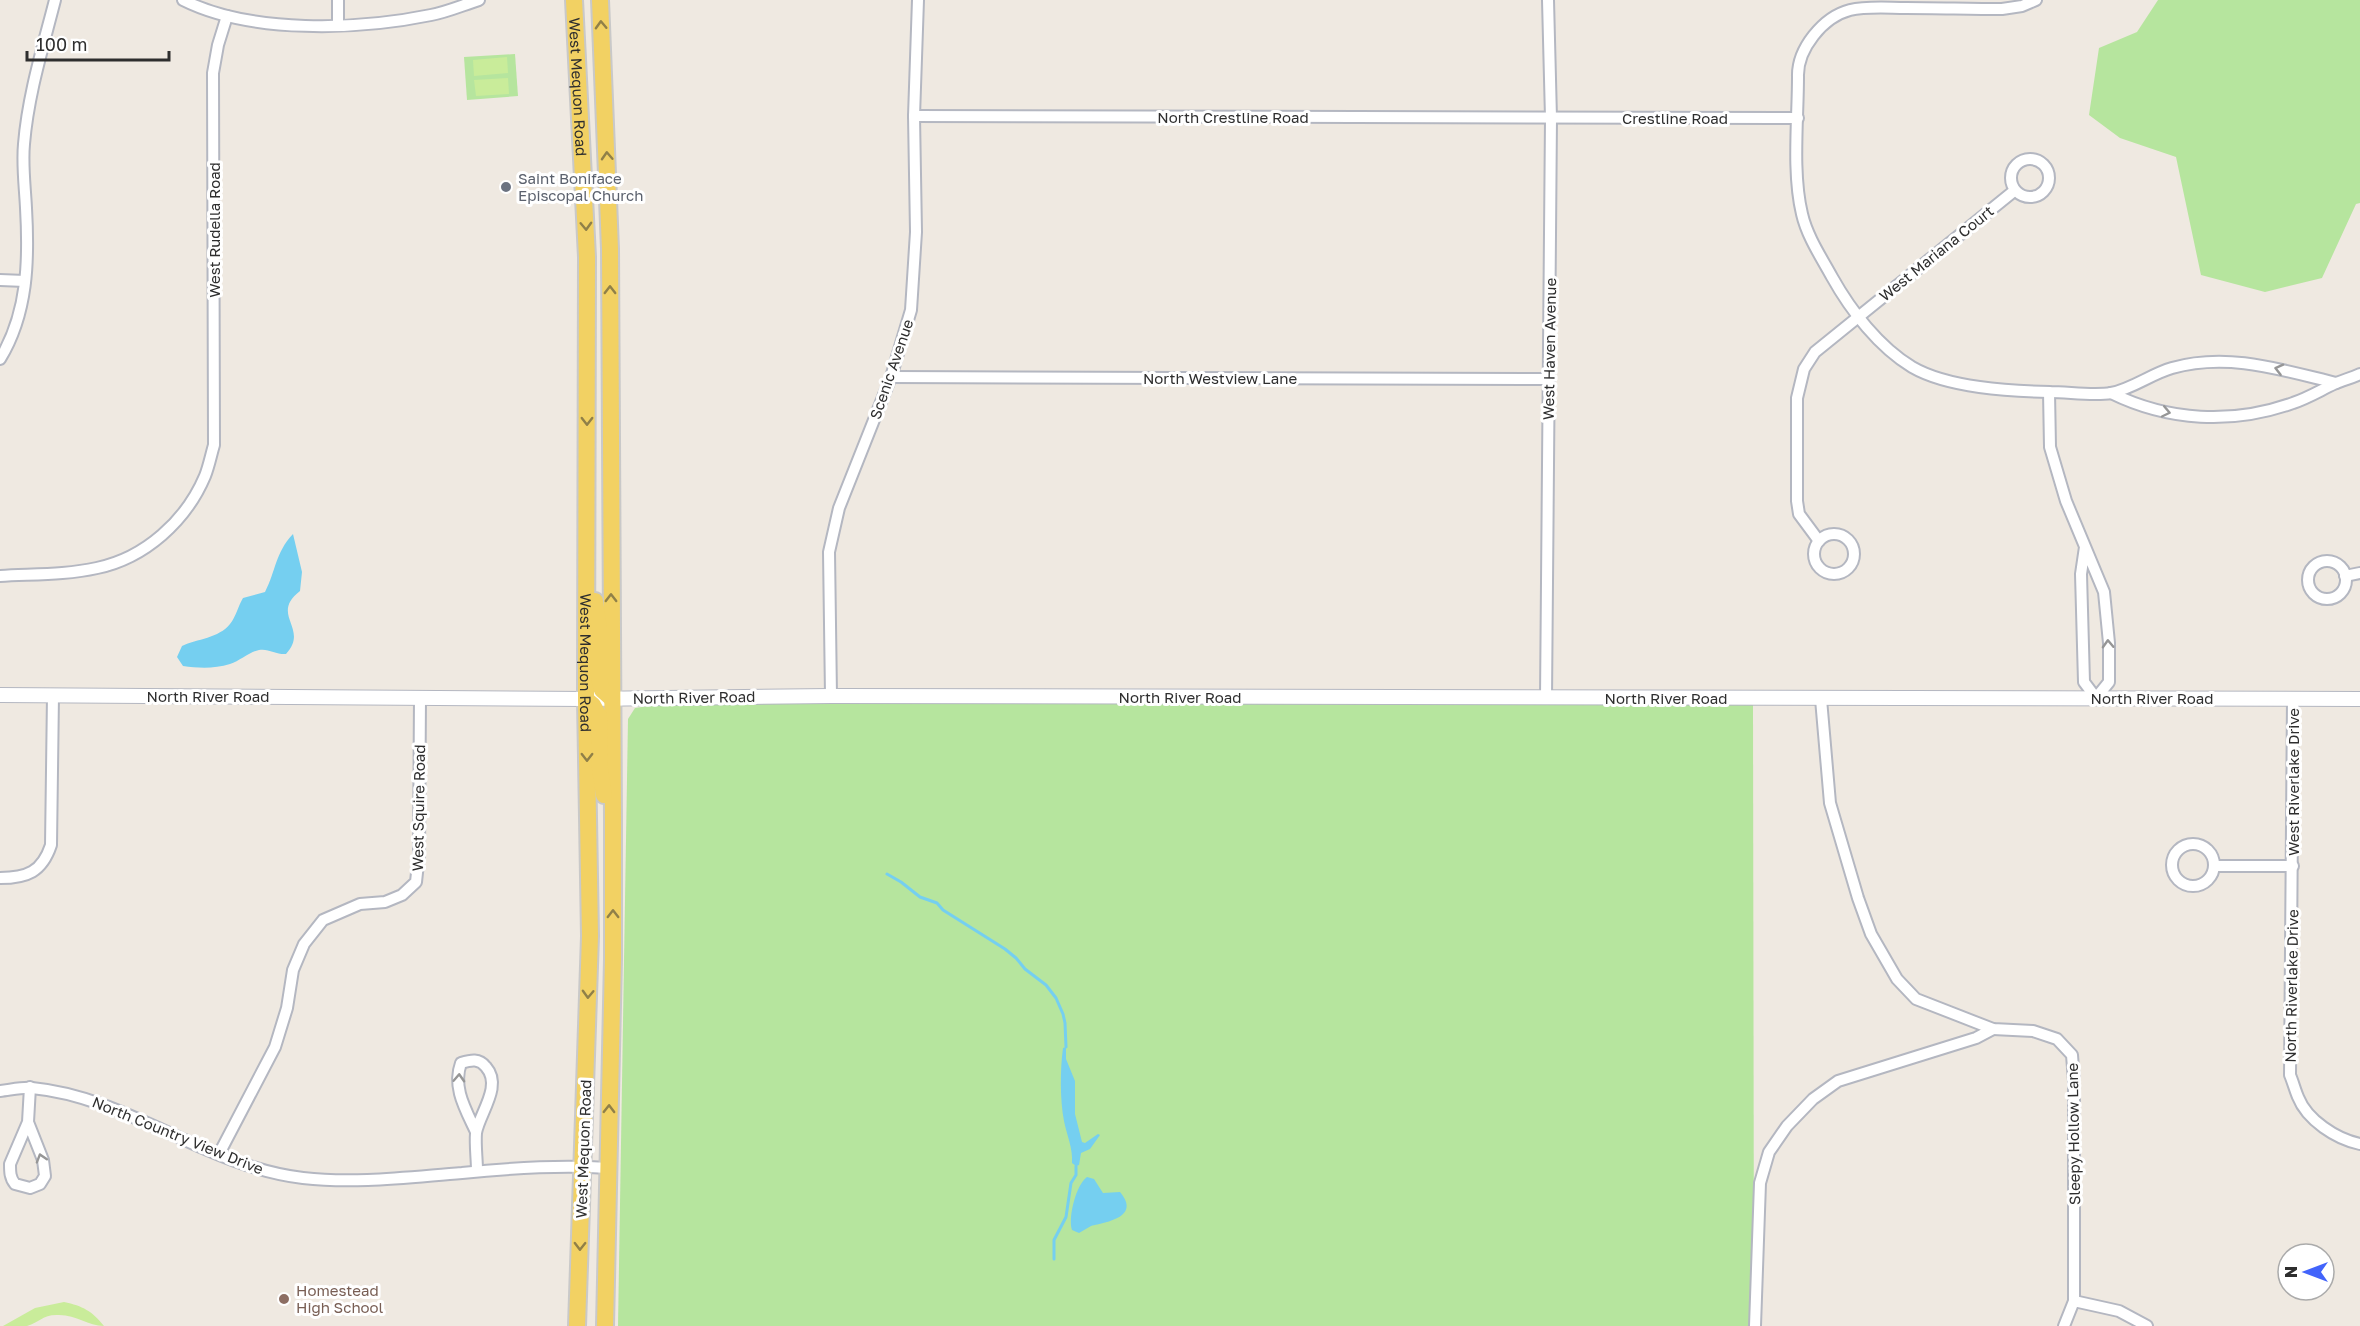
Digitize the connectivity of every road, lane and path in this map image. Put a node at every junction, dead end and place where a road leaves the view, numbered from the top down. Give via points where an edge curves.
1 (55, 0) edge
2 (183, 0) edge
3 (338, 0) edge
4 (478, 0) edge
5 (574, 0) edge
6 (600, 0) edge
7 (918, 0) edge
8 (1548, 0) edge
9 (2036, 0) edge
10 (228, 16) junction
11 (338, 25) junction
12 (914, 116) junction
13 (1551, 118) junction
14 (1798, 118) junction
15 (2014, 190) dead end
16 (0, 280) edge
17 (25, 281) junction
18 (1859, 316) junction
19 (0, 359) edge
20 (2360, 374) edge
21 (891, 377) junction
22 (1548, 379) junction
23 (2336, 383) junction
24 (2049, 392) junction
25 (2111, 393) junction
26 (1819, 541) dead end
27 (2085, 547) junction
28 (586, 565) junction
29 (2360, 573) edge
30 (0, 576) edge
31 (2345, 576) dead end
32 (0, 695) edge
33 (53, 695) junction
34 (831, 696) junction
35 (420, 697) junction
36 (611, 698) junction
37 (1546, 698) junction
38 (2096, 698) junction
39 (586, 699) junction
40 (1821, 699) junction
41 (2293, 699) junction
42 (2360, 699) edge
43 (613, 820) junction
44 (2214, 866) dead end
45 (2293, 866) junction
46 (0, 878) edge
47 (1993, 1029) junction
48 (30, 1088) junction
49 (0, 1091) edge
50 (28, 1122) junction
51 (476, 1132) junction
52 (2360, 1144) edge
53 (219, 1154) junction
54 (582, 1167) junction
55 (608, 1168) junction
56 (477, 1171) junction
57 (2074, 1301) junction
58 (578, 1326) edge
59 (604, 1326) edge
60 (1755, 1326) edge
61 (2064, 1326) edge
62 (2147, 1326) edge

1 - 17 street via 24,144 28,253
2 - 10 street
3 - 11 street
4 - 11 street via 433,15
5 -> 28 main road, West Mequon Road via 587,257
36 -> 6 main road, West Mequon Road via 610,249
7 - 12 street, Scenic Avenue
8 - 13 street, West Haven Avenue
9 - 14 street via 2002,9 1850,10 1827,21 1806,46 1797,69
10 - 11 street via 276,24
10 - 30 street, West Rudella Road via 213,73 214,445 205,476 191,502 171,526 139,554 97,568
12 - 13 street, North Crestline Road
12 - 21 street, Scenic Avenue via 916,232 911,310
13 - 14 street, Crestline Road
13 - 22 street, West Haven Avenue
14 - 18 street via 1797,178 1809,236
15 - 18 street, West Mariana Court
16 - 17 street
17 - 19 street via 13,335
18 - 24 street via 1882,343 1913,368 1957,384
18 - 26 street, West Mariana Court via 1815,352 1804,369 1797,398 1799,514
20 - 23 street
21 - 22 street, North Westview Lane
21 - 34 street, Scenic Avenue via 839,508 829,552
22 - 37 street, West Haven Avenue
23 -> 25 street via 2269,366 2226,361 2171,368
25 -> 23 street via 2138,406 2203,418 2266,411 2292,404
24 - 25 street
24 - 27 street via 2050,447
27 - 38 street via 2081,574 2084,682
38 -> 27 street via 2109,682 2109,643 2104,592
28 - 36 main road via 598,620 598,678 602,690
28 - 39 main road, West Mequon Road
29 - 31 street
32 - 33 street, North River Road
33 - 35 street, North River Road
33 - 46 street via 51,845 46,858 32,872
34 - 36 street, North River Road
34 - 37 street, North River Road
35 - 39 street, North River Road
35 - 53 street, West Squire Road via 416,882 402,895 385,902 360,904 323,920 304,944 293,970 287,1008 274,1047
36 - 39 street, North River Road
36 - 43 main road, West Mequon Road
37 - 40 street, North River Road
38 - 40 street, North River Road
38 - 41 street, North River Road
39 - 43 main road via 599,716 601,778
39 -> 54 main road, West Mequon Road via 590,936
40 - 47 street via 1832,809 1870,934 1897,979 1916,999
41 - 42 street, North River Road
41 - 45 street, West Riverlake Drive
55 -> 43 main road, West Mequon Road
44 - 45 street
45 - 52 street, North Riverlake Drive via 2290,1075 2298,1100 2314,1119 2332,1133
47 - 57 street, Sleepy Hollow Lane via 2033,1031 2057,1039 2072,1055
47 - 60 street via 1976,1038 1838,1081 1813,1099 1787,1126 1769,1152 1760,1183
48 - 49 street, North Country View Drive
48 - 50 street
48 - 53 street, North Country View Drive via 81,1096
50 -> 50 street via 10,1164 10,1176 15,1184 30,1188 40,1184 45,1172
51 -> 51 street via 458,1090 457,1075 461,1063 473,1059 490,1071 491,1085
51 - 56 street
53 - 56 street, North Country View Drive via 255,1168 302,1178 370,1181
54 - 55 street, North Country View Drive
54 - 56 street, North Country View Drive
54 -> 58 main road, West Mequon Road
55 - 59 main road, West Mequon Road
57 - 61 street
57 - 62 street via 2118,1311

